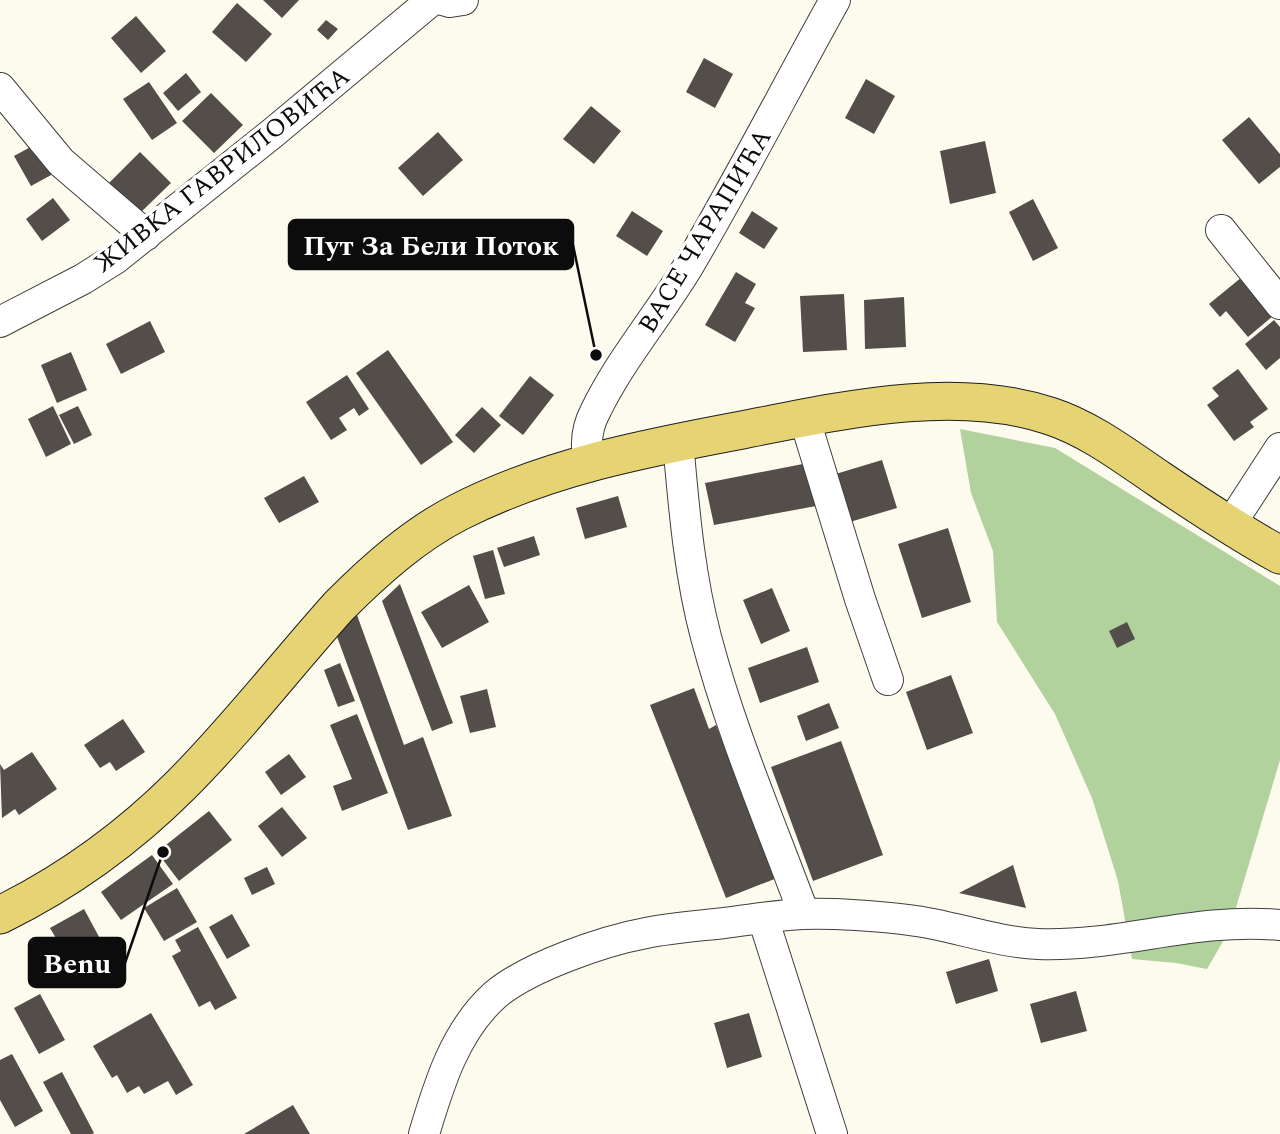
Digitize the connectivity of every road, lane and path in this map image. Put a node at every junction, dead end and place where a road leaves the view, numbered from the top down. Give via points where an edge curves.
1 (432, 0) edge
2 (443, 0) edge
3 (463, 0) edge
4 (835, 0) edge
5 (0, 89) edge
6 (1221, 230) dead end
7 (146, 235) junction
8 (1280, 304) edge
9 (0, 322) edge
10 (804, 418) junction
11 (678, 442) junction
12 (1280, 448) edge
13 (589, 463) junction
14 (1230, 525) junction
15 (1280, 555) edge
16 (888, 680) dead end
17 (804, 914) junction
18 (0, 915) edge
19 (763, 918) junction
20 (1280, 925) edge
21 (424, 1134) edge
22 (832, 1134) edge

1 - 7 street, ЖИВКА ГАВРИЛОВИЋА
2 - 3 street
4 - 13 street, ВАСЕ ЧАРАПИЋА via 688,266 594,412 588,428
5 - 7 street via 61,162
6 - 8 street
7 - 9 street, ЖИВКА ГАВРИЛОВИЋА via 83,279
10 - 11 main road
10 - 14 main road via 880,406 948,402 1002,405 1048,415 1110,445
10 - 16 street
11 - 13 main road
11 - 17 street via 684,524 706,636 732,725
12 - 14 street
13 - 18 main road via 474,505 404,548 339,606 161,803 74,874
14 - 15 main road
17 - 19 street
17 - 20 street via 909,920 1039,944 1088,943 1210,924
19 - 21 street via 644,933 544,965 519,979 496,994 460,1039 438,1084
19 - 22 street

